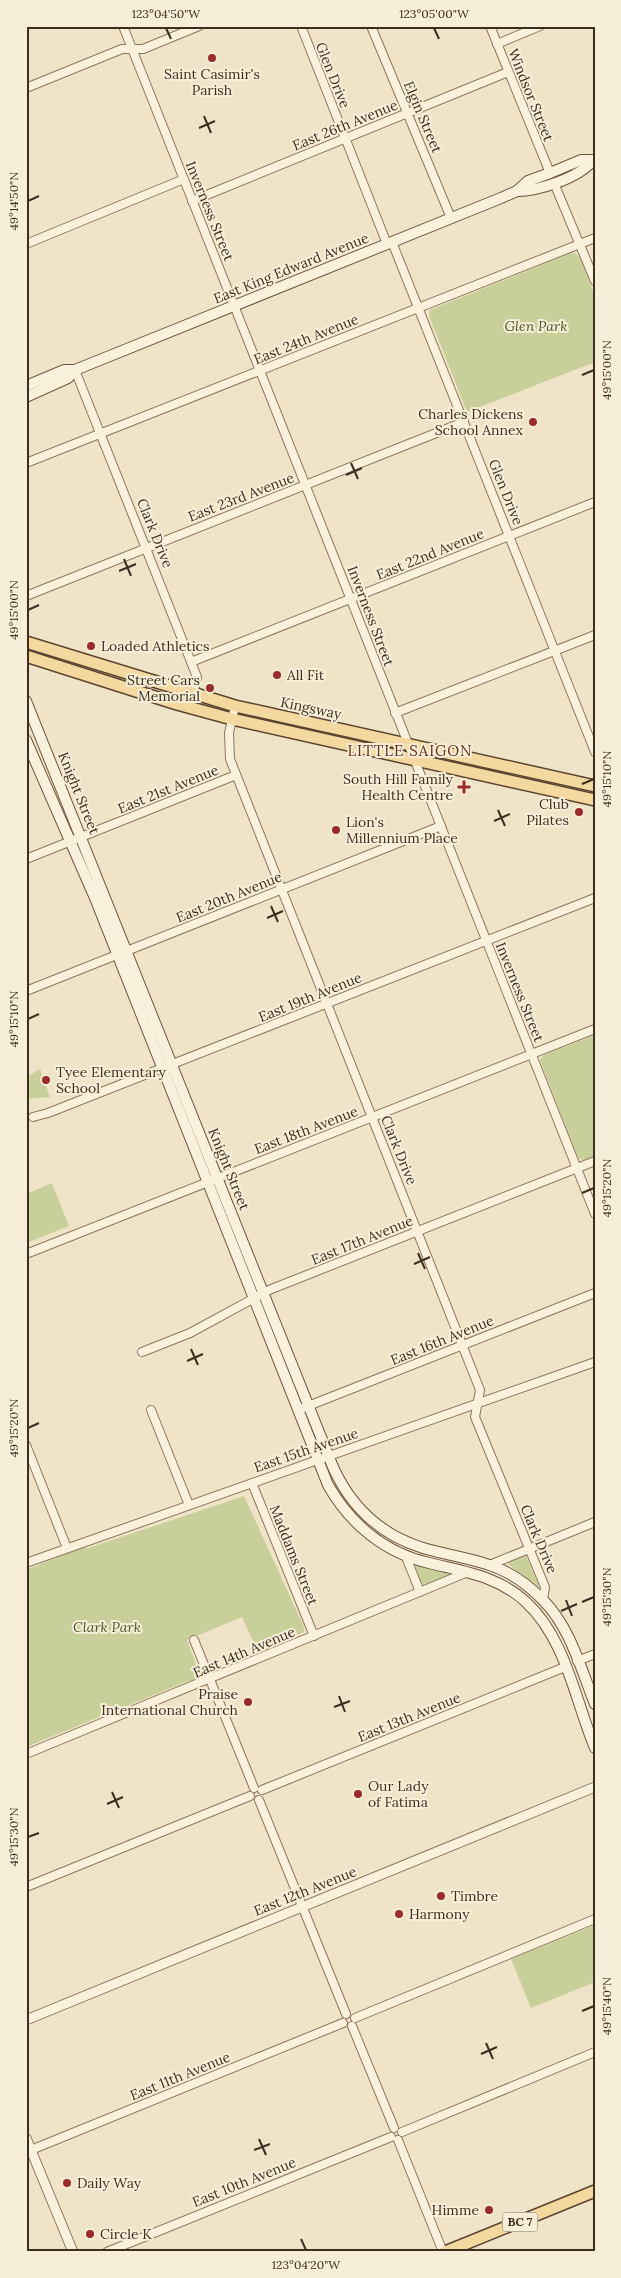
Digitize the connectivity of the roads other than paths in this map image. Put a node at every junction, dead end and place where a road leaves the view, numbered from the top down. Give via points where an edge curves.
1 (123, 26) edge
2 (199, 26) edge
3 (301, 26) edge
4 (371, 26) edge
5 (490, 26) edge
6 (540, 26) edge
7 (497, 44) junction
8 (132, 49) junction
9 (508, 72) junction
10 (26, 88) edge
11 (408, 113) junction
12 (345, 139) junction
13 (593, 161) edge
14 (552, 178) junction
15 (184, 179) junction
16 (192, 201) junction
17 (451, 218) junction
18 (595, 238) edge
19 (390, 243) junction
20 (26, 244) edge
21 (580, 244) junction
22 (595, 281) edge
23 (235, 305) junction
24 (419, 308) junction
25 (75, 370) junction
26 (260, 370) junction
27 (26, 386) edge
28 (26, 397) edge
29 (464, 422) junction
30 (101, 434) junction
31 (26, 463) edge
32 (306, 486) junction
33 (595, 502) edge
34 (510, 535) junction
35 (146, 548) junction
36 (26, 596) edge
37 (350, 599) junction
38 (595, 635) edge
39 (26, 642) edge
40 (554, 651) junction
41 (26, 656) edge
42 (191, 662) junction
43 (193, 694) junction
44 (26, 700) edge
45 (236, 706) junction
46 (190, 708) junction
47 (395, 713) junction
48 (232, 719) junction
49 (26, 740) edge
50 (407, 744) junction
51 (595, 752) edge
52 (414, 760) junction
53 (236, 775) junction
54 (595, 786) edge
55 (595, 800) edge
56 (440, 826) junction
57 (82, 837) junction
58 (71, 841) junction
59 (26, 859) edge
60 (282, 889) junction
61 (595, 898) edge
62 (486, 940) junction
63 (127, 951) junction
64 (117, 955) junction
65 (26, 991) edge
66 (327, 1004) junction
67 (595, 1029) edge
68 (532, 1054) junction
69 (173, 1065) junction
70 (162, 1069) junction
71 (33, 1117) dead end
72 (371, 1118) junction
73 (595, 1161) edge
74 (577, 1168) junction
75 (212, 1180) junction
76 (595, 1214) edge
77 (416, 1232) junction
78 (26, 1254) edge
79 (595, 1293) edge
80 (260, 1296) junction
81 (463, 1345) junction
82 (142, 1352) dead end
83 (595, 1362) edge
84 (478, 1404) junction
85 (309, 1406) junction
86 (151, 1410) dead end
87 (298, 1410) junction
88 (26, 1445) edge
89 (328, 1455) junction
90 (317, 1459) junction
91 (252, 1483) junction
92 (189, 1505) junction
93 (595, 1522) edge
94 (67, 1548) junction
95 (528, 1549) junction
96 (406, 1556) junction
97 (26, 1562) edge
98 (492, 1564) junction
99 (471, 1571) junction
100 (420, 1592) junction
101 (543, 1600) junction
102 (314, 1636) junction
103 (194, 1640) dead end
104 (595, 1654) edge
105 (577, 1661) junction
106 (565, 1666) junction
107 (210, 1679) junction
108 (595, 1704) edge
109 (595, 1748) edge
110 (26, 1754) edge
111 (595, 1787) edge
112 (258, 1789) junction
113 (250, 1796) junction
114 (259, 1800) junction
115 (26, 1887) edge
116 (303, 1907) junction
117 (595, 1919) edge
118 (346, 2014) junction
119 (355, 2018) junction
120 (26, 2020) edge
121 (343, 2023) junction
122 (352, 2026) junction
123 (595, 2052) edge
124 (394, 2128) junction
125 (402, 2132) junction
126 (26, 2138) edge
127 (394, 2138) junction
128 (29, 2151) edge
129 (595, 2191) edge
130 (73, 2252) edge
131 (107, 2252) edge
132 (444, 2252) edge

1 - 8 street, Inverness Street
2 - 8 street via 144,49
3 - 12 street, Glen Drive
4 - 11 street, Elgin Street
5 - 7 street, Windsor Street
6 - 7 street
7 - 9 street, Windsor Street
8 - 10 street via 122,49
8 - 15 street, Inverness Street
9 - 11 street, East 26th Avenue
9 - 14 street, Windsor Street
11 - 12 street, East 26th Avenue
11 - 17 street, Elgin Street
12 - 16 street, East 26th Avenue
12 - 19 street, Glen Drive
13 - 14 main road, East King Edward Avenue via 581,160
14 - 17 main road, East King Edward Avenue via 532,191 517,191
14 - 21 street, Windsor Street
15 - 16 street, Inverness Street
15 - 20 street
16 - 23 street, Inverness Street
17 - 19 main road, East King Edward Avenue
18 - 21 street, East 24th Avenue
19 - 23 main road, East King Edward Avenue
19 - 24 street, Glen Drive
21 - 22 street, Windsor Street
21 - 24 street, East 24th Avenue
23 - 25 main road, East King Edward Avenue
23 - 26 street, Inverness Street
24 - 26 street, East 24th Avenue
24 - 29 street, Glen Drive
25 - 27 main road, East King Edward Avenue via 64,370
25 - 28 main road, East King Edward Avenue via 68,378
25 - 30 street, Clark Drive
26 - 30 street, East 24th Avenue
26 - 32 street, Inverness Street
29 - 32 street, East 23rd Avenue
29 - 34 street, Glen Drive
30 - 31 street, East 24th Avenue
30 - 35 street, Clark Drive
32 - 35 street, East 23rd Avenue
32 - 37 street, Inverness Street
33 - 34 street, East 22nd Avenue
34 - 37 street, East 22nd Avenue
34 - 40 street, Glen Drive
35 - 36 street, East 23rd Avenue
35 - 42 street, Clark Drive
37 - 42 street, East 22nd Avenue
37 - 47 street, Inverness Street
38 - 40 street
39 - 43 main road, Kingsway
40 - 47 street
40 - 51 street, Glen Drive
41 - 46 main road, Kingsway
42 - 43 street, Clark Drive via 198,679
43 - 45 main road, Kingsway
43 - 46 street, Clark Drive
44 - 57 main road, Knight Street
45 - 48 street, Clark Drive
45 - 50 main road, Kingsway
46 - 48 main road, Kingsway
47 - 50 street, Inverness Street
48 - 52 main road, Kingsway
48 - 53 street, Clark Drive via 228,749
49 - 58 main road, Knight Street
50 - 52 street, Inverness Street
50 - 54 main road, Kingsway
52 - 55 main road, Kingsway
52 - 56 street, Inverness Street
53 - 57 street, East 21st Avenue
53 - 60 street, Clark Drive
56 - 60 street, East 20th Avenue
56 - 62 street, Inverness Street
57 - 58 street, East 21st Avenue
57 - 63 main road, Knight Street
58 - 59 street, East 21st Avenue
58 - 64 main road, Knight Street
60 - 63 street, East 20th Avenue
60 - 66 street, Clark Drive
61 - 62 street, East 19th Avenue
62 - 66 street, East 19th Avenue
62 - 68 street, Inverness Street
63 - 64 street, East 20th Avenue
63 - 69 main road, Knight Street
64 - 65 street, East 20th Avenue
64 - 70 main road, Knight Street
66 - 69 street, East 19th Avenue
66 - 72 street, Clark Drive
67 - 68 street, East 18th Avenue
68 - 72 street, East 18th Avenue
68 - 74 street, Inverness Street
69 - 70 street, East 19th Avenue
69 - 75 main road, Knight Street
70 - 71 street, East 19th Avenue
70 - 75 main road, Knight Street
72 - 75 street, East 18th Avenue
72 - 77 street, Clark Drive
73 - 74 street, East 17th Avenue
74 - 76 street, Inverness Street
74 - 77 street, East 17th Avenue
75 - 78 street, East 18th Avenue
75 - 80 main road, Knight Street
77 - 80 street, East 17th Avenue
77 - 81 street, Clark Drive
79 - 81 street, East 16th Avenue
80 - 82 street, East 17th Avenue via 190,1333
80 - 85 main road, Knight Street
80 - 87 main road, Knight Street
81 - 84 street, Clark Drive via 480,1390
81 - 85 street, East 16th Avenue
83 - 84 street, East 15th Avenue
84 - 89 street, East 15th Avenue
84 - 95 street, Clark Drive via 475,1417
85 - 87 street, East 16th Avenue
85 - 89 main road, Knight Street
86 - 92 street
87 - 90 main road, Knight Street
88 - 94 street
89 - 90 street, East 15th Avenue
89 - 98 main road, Knight Street via 346,1492 376,1525 421,1547
90 - 91 street, East 15th Avenue
90 - 96 main road, Knight Street via 335,1498 356,1523 381,1543
91 - 92 street, East 15th Avenue
91 - 102 street, Maddams Street
92 - 94 street, East 15th Avenue
93 - 95 street
94 - 97 street, East 15th Avenue
95 - 98 street
95 - 101 street, Clark Drive via 545,1586
96 - 99 main road, Knight Street
96 - 100 street
98 - 101 main road, Clark Drive via 521,1581
99 - 100 street, East 14th Avenue
99 - 106 main road via 499,1583 526,1602 546,1627
100 - 102 street, East 14th Avenue
101 - 105 main road, Clark Drive via 564,1628
102 - 107 street, East 14th Avenue
103 - 107 street
104 - 105 street
105 - 108 main road, Clark Drive
106 - 109 main road
106 - 112 street, East 13th Avenue
107 - 110 street, East 14th Avenue
107 - 112 street
111 - 116 street, East 12th Avenue
112 - 113 street via 251,1791
112 - 114 street via 263,1796
113 - 114 street
113 - 115 street
114 - 116 street
116 - 118 street
116 - 120 street, East 12th Avenue
117 - 119 street
118 - 119 street
118 - 121 street
119 - 122 street
121 - 122 street
121 - 128 street, East 11th Avenue
122 - 124 street
123 - 125 street
124 - 125 street
124 - 127 street via 390,2132
125 - 127 street via 402,2137
126 - 128 street
127 - 131 street, East 10th Avenue
127 - 132 street
128 - 130 street
129 - 132 main road, BC 7

